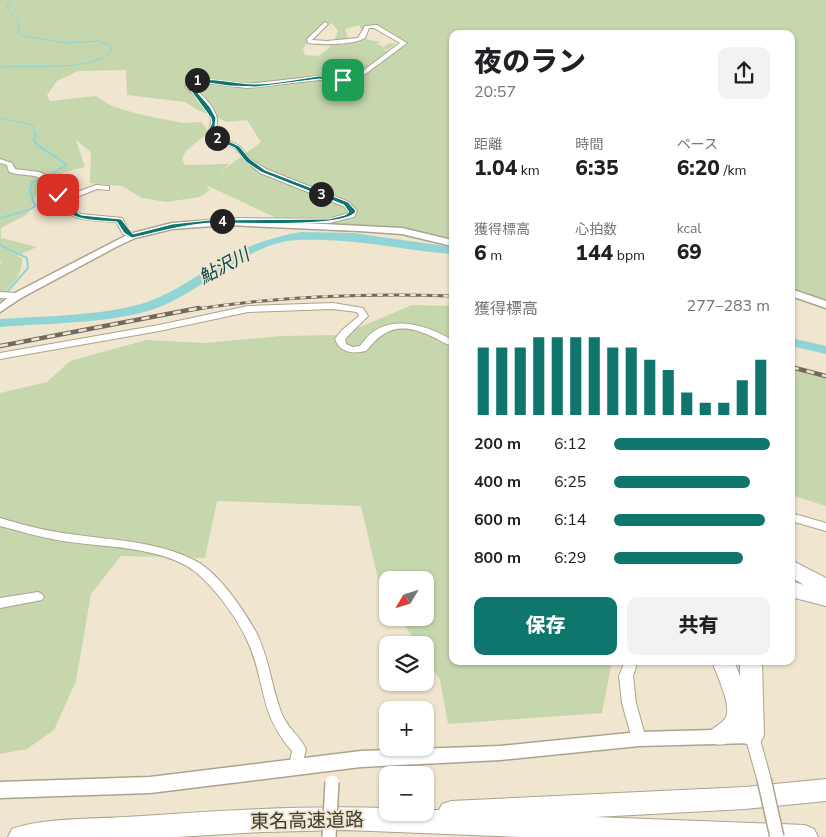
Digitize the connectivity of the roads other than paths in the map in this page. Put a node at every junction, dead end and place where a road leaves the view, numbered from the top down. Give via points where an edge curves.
1 (325, 24) dead end
2 (0, 161) edge
3 (106, 188) dead end
4 (66, 199) junction
5 (204, 222) junction
6 (132, 236) junction
7 (449, 242) edge
8 (795, 293) edge
9 (0, 295) edge
10 (17, 296) junction
11 (826, 305) edge
12 (0, 309) edge
13 (449, 341) edge
14 (0, 356) edge
15 (795, 518) edge
16 (0, 522) edge
17 (826, 527) edge
18 (795, 569) edge
19 (826, 588) edge
20 (795, 590) edge
21 (38, 597) dead end
22 (826, 598) edge
23 (0, 602) edge
24 (630, 665) edge
25 (724, 665) edge
26 (751, 665) edge
27 (719, 736) junction
28 (752, 736) junction
29 (639, 739) junction
30 (332, 762) junction
31 (296, 767) junction
32 (0, 790) edge
33 (826, 790) edge
34 (346, 818) junction
35 (20, 837) edge
36 (329, 837) edge
37 (777, 837) edge
38 (805, 837) edge

1 - 5 street via 310,42 360,39 367,27 375,26 404,42 351,79 319,78 247,86 197,80 188,86 214,118 212,135 237,147 263,171 346,204 352,215 329,221
2 - 4 street via 10,164 12,170 36,174 52,181 54,190
3 - 4 street via 96,187
4 - 6 street via 73,213 119,220
5 - 6 street
5 - 7 street via 402,231
6 - 10 street
8 - 11 street
9 - 10 street
10 - 12 street
13 - 14 street via 417,328 395,326 379,332 363,349 350,350 342,345 340,339 346,329 364,316 360,310 333,306 284,307 248,309
15 - 17 street
16 - 31 street via 54,536 149,550 189,562 206,575 240,616 255,642 273,711 283,732 299,749
18 - 19 highway
20 - 22 highway
21 - 23 street
24 - 29 street via 626,676 629,703
25 - 27 highway via 740,715 734,727
26 - 28 highway
27 - 28 street
27 - 29 street
28 - 37 street, bridge
29 - 30 street via 500,753
30 - 31 street
30 - 36 street, bridge
31 - 32 street via 150,785
33 - 34 highway via 746,798
34 - 35 highway, 東名高速道路 via 262,820
34 - 38 highway, 東名高速道路

